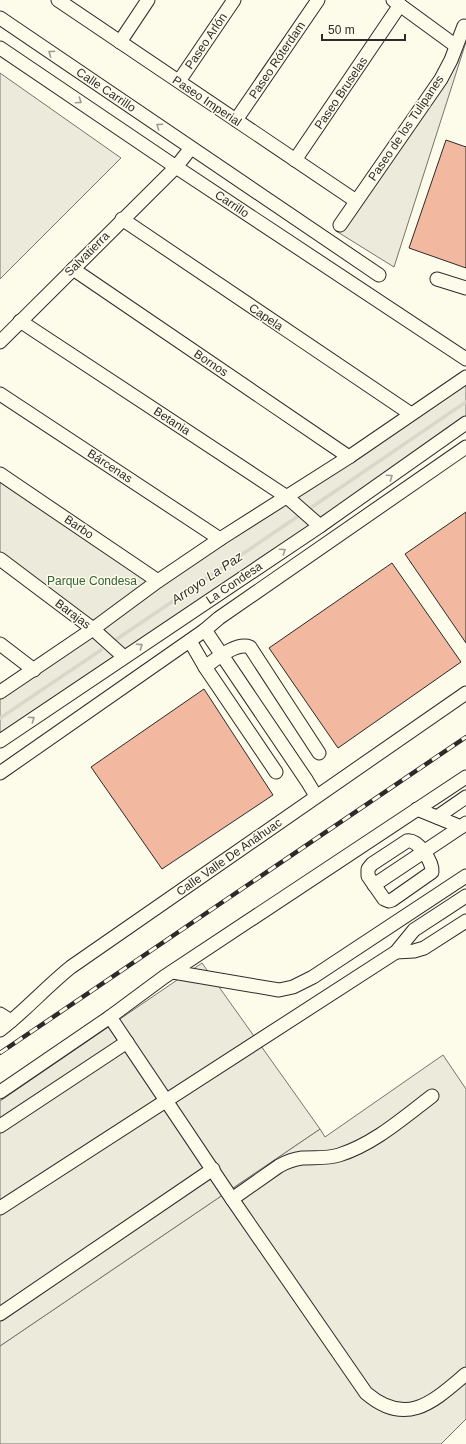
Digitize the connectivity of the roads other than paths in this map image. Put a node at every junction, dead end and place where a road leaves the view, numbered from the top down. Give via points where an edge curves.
1 (58, 0) edge
2 (148, 0) edge
3 (234, 0) edge
4 (318, 0) edge
5 (397, 3) edge
6 (0, 18) edge
7 (464, 26) dead end
8 (120, 42) junction
9 (456, 46) junction
10 (0, 48) edge
11 (179, 82) junction
12 (236, 120) junction
13 (191, 148) junction
14 (295, 160) junction
15 (176, 167) junction
16 (356, 201) junction
17 (122, 220) junction
18 (340, 225) dead end
19 (73, 269) junction
20 (379, 275) dead end
21 (437, 279) dead end
22 (466, 288) edge
23 (20, 321) junction
24 (0, 342) edge
25 (466, 359) edge
26 (466, 377) edge
27 (0, 394) edge
28 (411, 414) junction
29 (466, 423) edge
30 (466, 447) edge
31 (349, 457) junction
32 (0, 474) edge
33 (287, 497) junction
34 (320, 526) junction
35 (220, 539) junction
36 (0, 559) edge
37 (158, 581) junction
38 (93, 629) junction
39 (205, 630) junction
40 (190, 641) junction
41 (0, 644) edge
42 (222, 655) junction
43 (124, 657) junction
44 (205, 667) junction
45 (34, 670) junction
46 (0, 692) edge
47 (466, 693) edge
48 (0, 741) edge
49 (319, 753) dead end
50 (276, 772) dead end
51 (0, 773) edge
52 (466, 777) edge
53 (316, 796) junction
54 (466, 797) edge
55 (417, 809) junction
56 (437, 817) junction
57 (463, 825) edge
58 (423, 852) junction
59 (465, 878) edge
60 (374, 885) junction
61 (466, 896) edge
62 (466, 921) edge
63 (396, 952) junction
64 (173, 972) junction
65 (0, 1014) edge
66 (110, 1017) junction
67 (12, 1021) junction
68 (0, 1030) edge
69 (127, 1042) junction
70 (0, 1092) edge
71 (432, 1096) dead end
72 (166, 1100) junction
73 (0, 1126) edge
74 (213, 1169) junction
75 (232, 1199) junction
76 (0, 1208) edge
77 (0, 1314) edge
78 (466, 1374) edge

1 - 8 street, Paseo Imperial
2 - 8 street
3 - 11 street, Paseo Arlón
4 - 12 street, Paseo Róterdam
5 - 9 street
5 - 14 street, Paseo Bruselas
13 -> 6 street, Calle Carrillo
7 - 9 street, Paseo de los Tulipanes
8 - 11 street, Paseo Imperial
9 - 16 street, Paseo de los Tulipanes via 440,79
10 -> 15 street, Carrillo
11 - 12 street, Paseo Imperial
12 - 14 street, Paseo Imperial
13 - 15 street
13 - 20 street, Calle Carrillo
14 - 16 street, Paseo Imperial
15 - 17 street, Salvatierra
15 - 25 street, Carrillo
16 - 18 street, Paseo de los Tulipanes
17 - 19 street, Salvatierra
17 - 28 street, Capela
19 - 23 street, Salvatierra
19 - 31 street, Bornos
21 - 22 street
23 - 24 street, Salvatierra
23 - 33 street, Betania
26 - 28 street
27 - 35 street, Bárcenas
28 - 31 street
34 -> 29 street, La Condesa
30 - 39 street
31 - 33 street
32 - 37 street, Barbo
33 - 34 street, Betania
33 - 35 street
43 -> 34 street, La Condesa
35 - 37 street
36 - 38 street, Barajas
37 - 38 street
38 - 43 street, Barajas
38 - 45 street
39 - 40 street
39 - 42 street
40 - 44 street
40 - 51 street
41 - 45 street
42 - 44 street
42 - 49 street via 237,646 250,647
42 - 53 street
48 -> 43 street, La Condesa
44 - 50 street
45 - 46 street
47 - 53 street, Calle Valle De Anáhuac
52 - 55 street
53 - 67 street, Calle Valle De Anáhuac via 71,967 44,989
54 - 56 street
55 - 56 street
55 - 64 street
56 - 57 street
57 - 58 street
58 - 60 street
58 - 60 street via 415,842 409,841 369,866 368,876
58 - 60 street via 431,864 432,872 392,900 384,899
59 - 64 street via 313,977 293,987 279,990
61 - 63 street via 414,930
62 - 63 street via 424,948
63 - 72 street
64 - 66 street
65 - 67 street
66 - 69 street
66 - 70 street
67 - 68 street, Calle Valle De Anáhuac
69 - 72 street
69 - 73 street
71 - 75 street via 352,1150 327,1158 302,1158 286,1162
72 - 74 street
72 - 76 street
74 - 75 street
74 - 77 street
75 - 78 street via 360,1386 374,1399 399,1409 417,1408 434,1400

